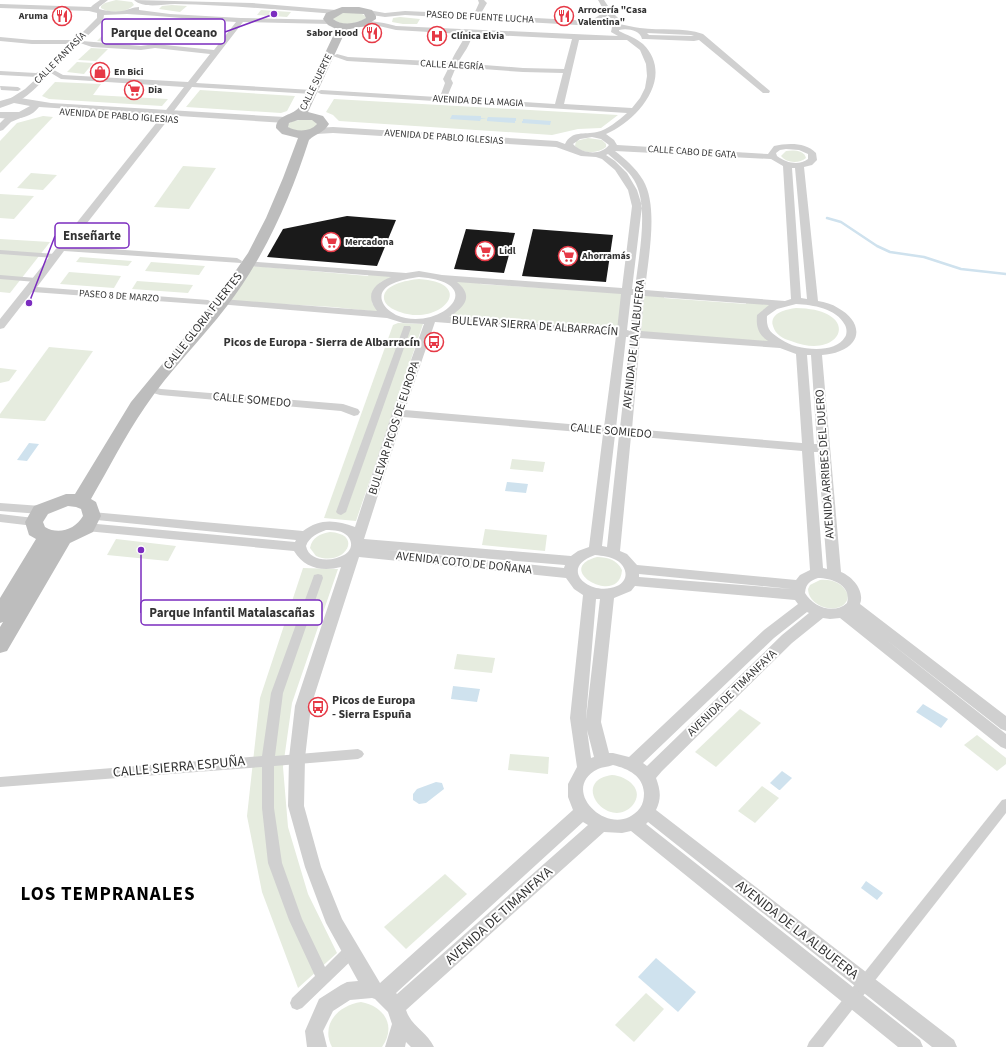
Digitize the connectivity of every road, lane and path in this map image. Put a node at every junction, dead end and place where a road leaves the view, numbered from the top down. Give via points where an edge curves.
1 (105, 0) edge
2 (354, 0) edge
3 (481, 0) edge
4 (594, 0) edge
5 (601, 0) edge
6 (138, 1) edge
7 (254, 3) edge
8 (2, 6) edge
9 (364, 8) edge
10 (341, 11) junction
11 (98, 12) junction
12 (128, 12) junction
13 (0, 14) edge
14 (117, 14) junction
15 (604, 16) junction
16 (473, 17) junction
17 (241, 20) junction
18 (592, 23) junction
19 (335, 24) junction
20 (356, 25) junction
21 (620, 27) junction
22 (638, 30) junction
23 (463, 31) junction
24 (644, 37) junction
25 (700, 37) junction
26 (576, 38) junction
27 (590, 38) junction
28 (629, 38) junction
29 (0, 39) edge
30 (80, 42) junction
31 (216, 52) junction
32 (337, 56) junction
33 (453, 64) junction
34 (568, 71) junction
35 (0, 73) edge
36 (54, 74) junction
37 (40, 78) junction
38 (10, 79) dead end
39 (190, 84) junction
40 (1, 86) edge
41 (18, 89) dead end
42 (766, 91) dead end
43 (317, 92) junction
44 (439, 99) junction
45 (5, 102) edge
46 (33, 102) junction
47 (559, 106) junction
48 (634, 111) junction
49 (25, 113) junction
50 (0, 114) edge
51 (165, 117) junction
52 (288, 124) junction
53 (316, 126) junction
54 (0, 128) edge
55 (597, 135) junction
56 (573, 138) junction
57 (610, 145) junction
58 (571, 148) junction
59 (597, 154) junction
60 (773, 154) junction
61 (787, 164) junction
62 (799, 165) junction
63 (0, 252) edge
64 (58, 252) junction
65 (243, 262) junction
66 (406, 275) junction
67 (0, 277) edge
68 (444, 278) junction
69 (36, 280) junction
70 (29, 289) junction
71 (627, 292) junction
72 (639, 292) junction
73 (796, 301) junction
74 (813, 302) junction
75 (215, 303) junction
76 (782, 303) junction
77 (388, 315) junction
78 (432, 319) junction
79 (0, 326) edge
80 (407, 328) dead end
81 (622, 333) junction
82 (635, 334) junction
83 (780, 345) junction
84 (801, 351) junction
85 (816, 352) junction
86 (151, 392) junction
87 (351, 408) dead end
88 (398, 413) junction
89 (610, 431) junction
90 (625, 432) junction
91 (809, 448) junction
92 (825, 449) junction
93 (73, 500) junction
94 (0, 507) edge
95 (341, 512) dead end
96 (38, 516) junction
97 (0, 518) edge
98 (89, 521) junction
99 (55, 537) junction
100 (302, 542) junction
101 (356, 547) junction
102 (596, 550) junction
103 (613, 552) junction
104 (572, 568) junction
105 (817, 573) junction
106 (632, 575) junction
107 (834, 575) junction
108 (318, 578) dead end
109 (590, 592) junction
110 (607, 594) junction
111 (801, 595) junction
112 (848, 610) junction
113 (820, 612) junction
114 (0, 615) edge
115 (0, 645) edge
116 (1006, 725) edge
117 (1006, 743) edge
118 (358, 754) dead end
119 (297, 758) junction
120 (268, 760) junction
121 (603, 760) junction
122 (632, 764) junction
123 (585, 768) junction
124 (647, 777) junction
125 (0, 782) edge
126 (1006, 804) edge
127 (582, 812) junction
128 (647, 812) junction
129 (633, 823) junction
130 (601, 824) junction
131 (351, 951) junction
132 (323, 978) junction
133 (864, 983) junction
134 (377, 991) junction
135 (852, 999) junction
136 (297, 1003) dead end
137 (399, 1016) junction
138 (317, 1047) edge
139 (395, 1047) edge
140 (424, 1047) edge
141 (814, 1047) edge
142 (913, 1047) edge
143 (947, 1047) edge

1 - 11 street, CALLE FANTASÍA via 95,6
2 - 10 main road via 350,7
3 - 16 street via 483,3
4 - 15 street
5 - 21 street
6 - 7 street
6 - 12 street via 139,7
7 - 10 street
8 - 11 street via 89,9
8 - 13 street via 4,11
9 - 10 main road
9 - 16 street, PASEO DE FUENTE LUCHA via 385,14
9 - 20 main road, CALLE SUERTE via 371,19
10 - 19 main road, CALLE SUERTE via 330,15 328,19
11 - 14 street
11 - 30 street, CALLE FANTASÍA via 100,19
12 - 14 street
12 - 17 street
14 - 30 street, CALLE FANTASÍA via 107,19
15 - 18 street
15 - 21 street
16 - 18 street, PASEO DE FUENTE LUCHA
17 - 19 street
17 - 31 street
18 - 21 street, PASEO DE FUENTE LUCHA
18 - 27 street via 604,31
19 - 20 main road
19 - 43 main road, CALLE SUERTE via 340,32
20 - 23 street, PASEO DE FUENTE LUCHA via 379,24 396,28
20 - 32 main road, CALLE SUERTE via 347,32
21 - 22 street
21 - 28 street via 614,30 616,33
22 - 24 street via 643,32
22 - 25 street via 692,33
23 - 26 street, PASEO DE FUENTE LUCHA
23 - 33 street via 469,35
24 - 25 street, PASEO DE FUENTE LUCHA
24 - 28 street, PASEO DE FUENTE LUCHA
24 - 57 street via 656,55 659,69 656,91 644,109
25 - 42 street
26 - 27 street, PASEO DE FUENTE LUCHA
26 - 34 street
27 - 28 street, PASEO DE FUENTE LUCHA
28 - 48 street via 642,46 652,70 648,91
29 - 30 street
30 - 31 street via 92,45 173,47 181,50
30 - 36 street, CALLE FANTASÍA
31 - 39 street
32 - 33 street, CALLE ALEGRÍA via 392,62
32 - 43 main road, CALLE SUERTE
33 - 34 street, CALLE ALEGRÍA
33 - 44 street via 445,94
34 - 47 street
35 - 37 street
36 - 37 street
36 - 37 street
36 - 39 street, AVENIDA DE LA MAGIA
37 - 45 street, CALLE FANTASÍA via 24,94
37 - 46 street, CALLE FANTASÍA
38 - 40 street
39 - 43 street, AVENIDA DE LA MAGIA
39 - 51 street
40 - 41 street
43 - 44 street, AVENIDA DE LA MAGIA
43 - 52 main road, CALLE SUERTE via 303,111
43 - 53 main road, CALLE SUERTE
44 - 47 street, AVENIDA DE LA MAGIA
45 - 46 street, AVENIDA DE PABLO IGLESIAS
46 - 49 street via 35,106
46 - 51 street, AVENIDA DE PABLO IGLESIAS
47 - 48 street, AVENIDA DE LA MAGIA
48 - 55 street via 608,131
49 - 50 street, AVENIDA DE PABLO IGLESIAS via 10,116
49 - 51 street, AVENIDA DE PABLO IGLESIAS via 37,111
49 - 54 street via 8,120
51 - 52 street, AVENIDA DE PABLO IGLESIAS via 273,126
51 - 64 street
52 - 53 main road
52 - 53 main road
52 - 65 main road, CALLE GLORIA FUERTES via 292,139 280,179
53 - 56 street, AVENIDA DE PABLO IGLESIAS via 557,140
53 - 58 street, AVENIDA DE PABLO IGLESIAS via 333,130 557,144
53 - 65 main road, CALLE GLORIA FUERTES via 302,139 290,178 273,218
55 - 56 street, AVENIDA DE PABLO IGLESIAS
55 - 57 street
56 - 58 street via 569,144
57 - 59 street
57 - 60 street, CALLE CABO DE GATA via 624,148
57 - 72 street, AVENIDA DE LA ALBUFERA via 635,174 645,193 647,219
58 - 59 street, AVENIDA DE PABLO IGLESIAS via 585,154
59 - 71 street, AVENIDA DE LA ALBUFERA via 615,164 634,192 637,218
60 - 61 street
60 - 62 street via 777,148 789,146 803,148 812,153 813,160
61 - 62 street
61 - 73 street
62 - 74 street
63 - 64 street
64 - 65 street
64 - 69 street
65 - 66 street
65 - 75 main road, CALLE GLORIA FUERTES
66 - 68 street via 425,274
66 - 77 street via 385,283 379,289 376,303
67 - 69 street
68 - 71 street
68 - 78 street via 459,289 459,303 445,315
69 - 70 street
70 - 75 street, PASEO 8 DE MARZO
70 - 79 street
71 - 72 street
71 - 81 street, AVENIDA DE LA ALBUFERA
72 - 76 street
72 - 82 street, AVENIDA DE LA ALBUFERA
73 - 74 street
73 - 76 street
74 - 85 street via 840,313 849,321 852,330 850,338 843,346
75 - 77 street
75 - 86 main road, CALLE GLORIA FUERTES
75 - 93 main road, CALLE GLORIA FUERTES via 157,363 116,418
76 - 83 street via 763,313 760,321 762,330
77 - 78 street via 405,320
78 - 81 street, BULEVAR SIERRA DE ALBARRACÍN
78 - 88 street, BULEVAR PICOS DE EUROPA
80 - 95 street, BULEVAR PICOS DE EUROPA
81 - 82 street, BULEVAR SIERRA DE ALBARRACÍN
81 - 89 street, AVENIDA DE LA ALBUFERA
82 - 83 street, BULEVAR SIERRA DE ALBARRACÍN
82 - 90 street, AVENIDA DE LA ALBUFERA
83 - 84 street
84 - 85 street
84 - 91 street, AVENIDA ARRIBES DEL DUERO
85 - 92 street, AVENIDA ARRIBES DEL DUERO
86 - 87 street, CALLE SOMEDO
86 - 93 main road, CALLE GLORIA FUERTES
88 - 89 street, CALLE SOMIEDO
88 - 101 street, BULEVAR PICOS DE EUROPA
89 - 90 street, CALLE SOMIEDO
89 - 102 street, AVENIDA DE LA ALBUFERA
90 - 91 street, CALLE SOMIEDO
90 - 103 street, AVENIDA DE LA ALBUFERA
91 - 92 street, CALLE SOMIEDO
91 - 105 street, AVENIDA ARRIBES DEL DUERO
92 - 107 street, AVENIDA ARRIBES DEL DUERO
93 - 96 main road
93 - 98 main road via 89,506
94 - 96 street
96 - 97 street
96 - 99 main road via 36,530
98 - 99 main road via 74,534
98 - 100 street
99 - 114 main road
99 - 115 main road
100 - 101 street via 310,530 337,524 350,529
100 - 101 street via 302,554 314,564 335,565
101 - 104 street, AVENIDA COTO DE DOÑANA
101 - 119 street, BULEVAR PICOS DE EUROPA via 303,706
102 - 103 street
102 - 104 street via 587,552
103 - 106 street via 629,562
104 - 109 street via 578,585
105 - 107 street
105 - 111 street via 803,579
106 - 110 street via 622,590
106 - 111 street
107 - 112 street via 853,589 856,601
108 - 120 street via 277,693
109 - 110 street
109 - 123 street via 578,718
110 - 121 street via 593,722
111 - 113 street
111 - 122 street, AVENIDA DE TIMANFAYA via 769,634
112 - 113 street via 828,614
112 - 116 street
112 - 117 street
113 - 124 street, AVENIDA DE TIMANFAYA via 787,639
118 - 119 street, CALLE SIERRA ESPUÑA
119 - 120 street, CALLE SIERRA ESPUÑA
119 - 131 street, BULEVAR PICOS DE EUROPA via 296,806 313,867 335,923
120 - 125 street, CALLE SIERRA ESPUÑA
120 - 132 street via 268,808 275,863 296,920
121 - 122 street
121 - 123 street
122 - 124 street
123 - 127 street via 575,784 574,794
124 - 128 street via 653,795 652,804
126 - 133 street
127 - 130 street
127 - 134 street, AVENIDA DE TIMANFAYA
128 - 129 street
128 - 133 street, AVENIDA DE LA ALBUFERA
129 - 130 street via 623,826
129 - 135 street, AVENIDA DE LA ALBUFERA
130 - 137 street, AVENIDA DE TIMANFAYA
131 - 132 street
131 - 134 street, BULEVAR PICOS DE EUROPA
132 - 136 street
133 - 135 street
133 - 143 street, AVENIDA DE LA ALBUFERA
134 - 137 street, BULEVAR PICOS DE EUROPA via 390,1000
134 - 138 street via 347,991 326,1005 314,1032
135 - 141 street
135 - 142 street, AVENIDA DE LA ALBUFERA
137 - 139 street
137 - 140 street

